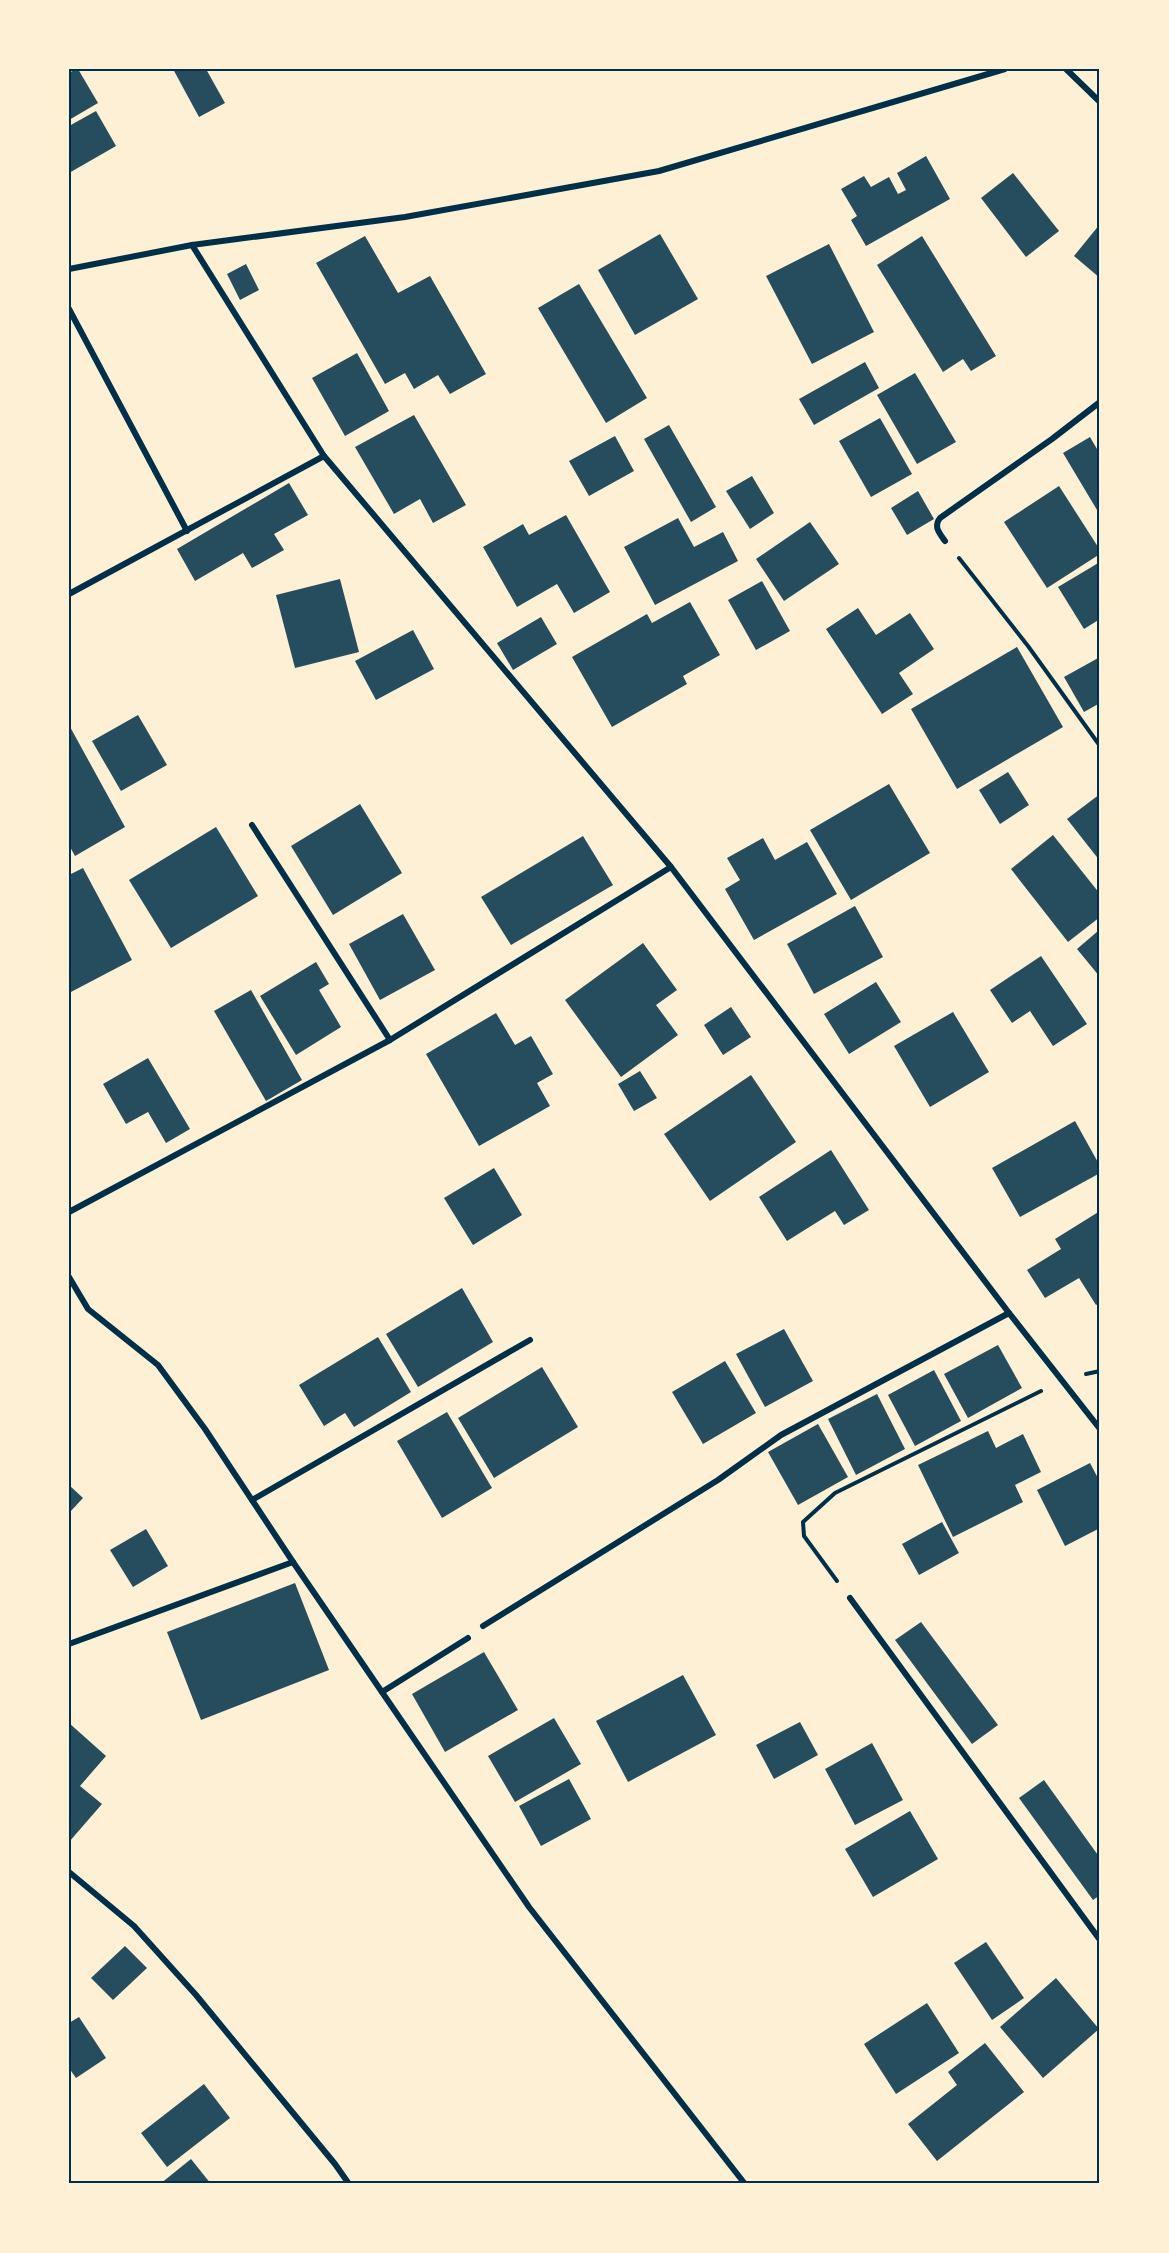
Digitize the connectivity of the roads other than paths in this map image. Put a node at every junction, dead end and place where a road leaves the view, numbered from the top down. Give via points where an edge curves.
1 (1005, 69) edge
2 (1066, 69) edge
3 (1100, 102) edge
4 (192, 245) junction
5 (69, 269) edge
6 (69, 309) edge
7 (1100, 402) edge
8 (324, 456) junction
9 (186, 531) junction
10 (945, 542) road end
11 (69, 594) edge
12 (252, 825) dead end
13 (671, 867) junction
14 (390, 1040) junction
15 (69, 1212) edge
16 (69, 1277) edge
17 (1009, 1313) junction
18 (531, 1340) dead end
19 (1100, 1429) edge
20 (252, 1500) junction
21 (293, 1562) junction
22 (850, 1598) road end
23 (483, 1626) dead end
24 (468, 1638) dead end
25 (69, 1644) edge
26 (382, 1692) junction
27 (69, 1872) edge
28 (1100, 1940) edge
29 (350, 2184) edge
30 (745, 2184) edge

1 - 4 street via 659,171 405,217
2 - 3 street
4 - 5 street
4 - 8 street
6 - 9 street
7 - 10 street via 940,518 937,529
8 - 9 street
8 - 13 street
9 - 11 street
12 - 14 street
13 - 14 street
13 - 17 street
14 - 15 street
16 - 20 street via 88,1309 158,1365
17 - 19 street
17 - 23 street via 781,1435 718,1480
18 - 20 street
20 - 21 street
21 - 25 street
21 - 26 street
22 - 28 street
24 - 26 street
26 - 30 street via 529,1907
27 - 29 street via 134,1926 196,1995

